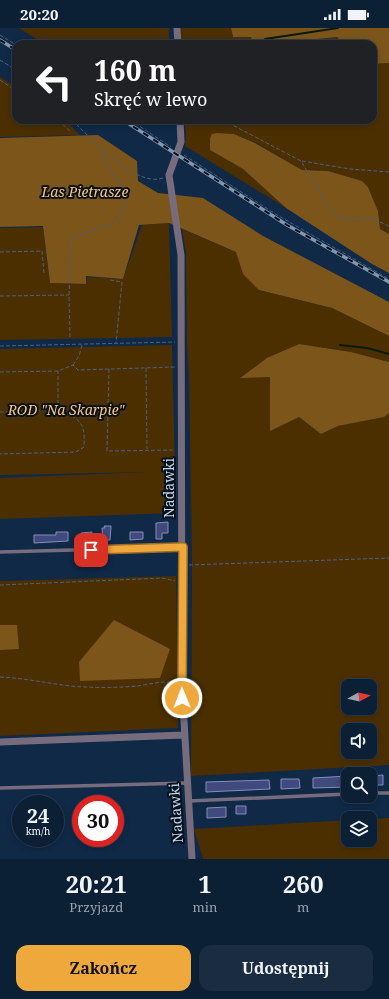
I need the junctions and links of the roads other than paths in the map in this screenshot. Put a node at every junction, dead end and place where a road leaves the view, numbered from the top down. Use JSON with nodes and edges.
{"nodes":[{"id":1,"x":177,"y":28,"type":"edge"},
{"id":2,"x":178,"y":40,"type":"edge"},
{"id":3,"x":180,"y":124,"type":"edge"},
{"id":4,"x":183,"y":547,"type":"junction"},
{"id":5,"x":0,"y":552,"type":"edge"},
{"id":6,"x":184,"y":735,"type":"junction"},
{"id":7,"x":0,"y":742,"type":"edge"},
{"id":8,"x":187,"y":783,"type":"junction"},
{"id":9,"x":0,"y":788,"type":"edge"},
{"id":10,"x":377,"y":793,"type":"edge"},
{"id":11,"x":389,"y":793,"type":"edge"},
{"id":12,"x":341,"y":794,"type":"edge"},
{"id":13,"x":188,"y":801,"type":"junction"},
{"id":14,"x":192,"y":859,"type":"edge"}],
"edges":[{"from":1,"to":2,"type":"street"},
{"from":3,"to":4,"type":"street","name":"Nadawki"},
{"from":4,"to":5,"type":"lane"},
{"from":4,"to":6,"type":"street","name":"Nadawki"},
{"from":6,"to":7,"type":"street"},
{"from":6,"to":8,"type":"street","name":"Nadawki"},
{"from":8,"to":9,"type":"lane"},
{"from":8,"to":13,"type":"street","name":"Nadawki"},
{"from":10,"to":11,"type":"lane"},
{"from":12,"to":13,"type":"lane"},
{"from":13,"to":14,"type":"street","name":"Nadawki"}]}
